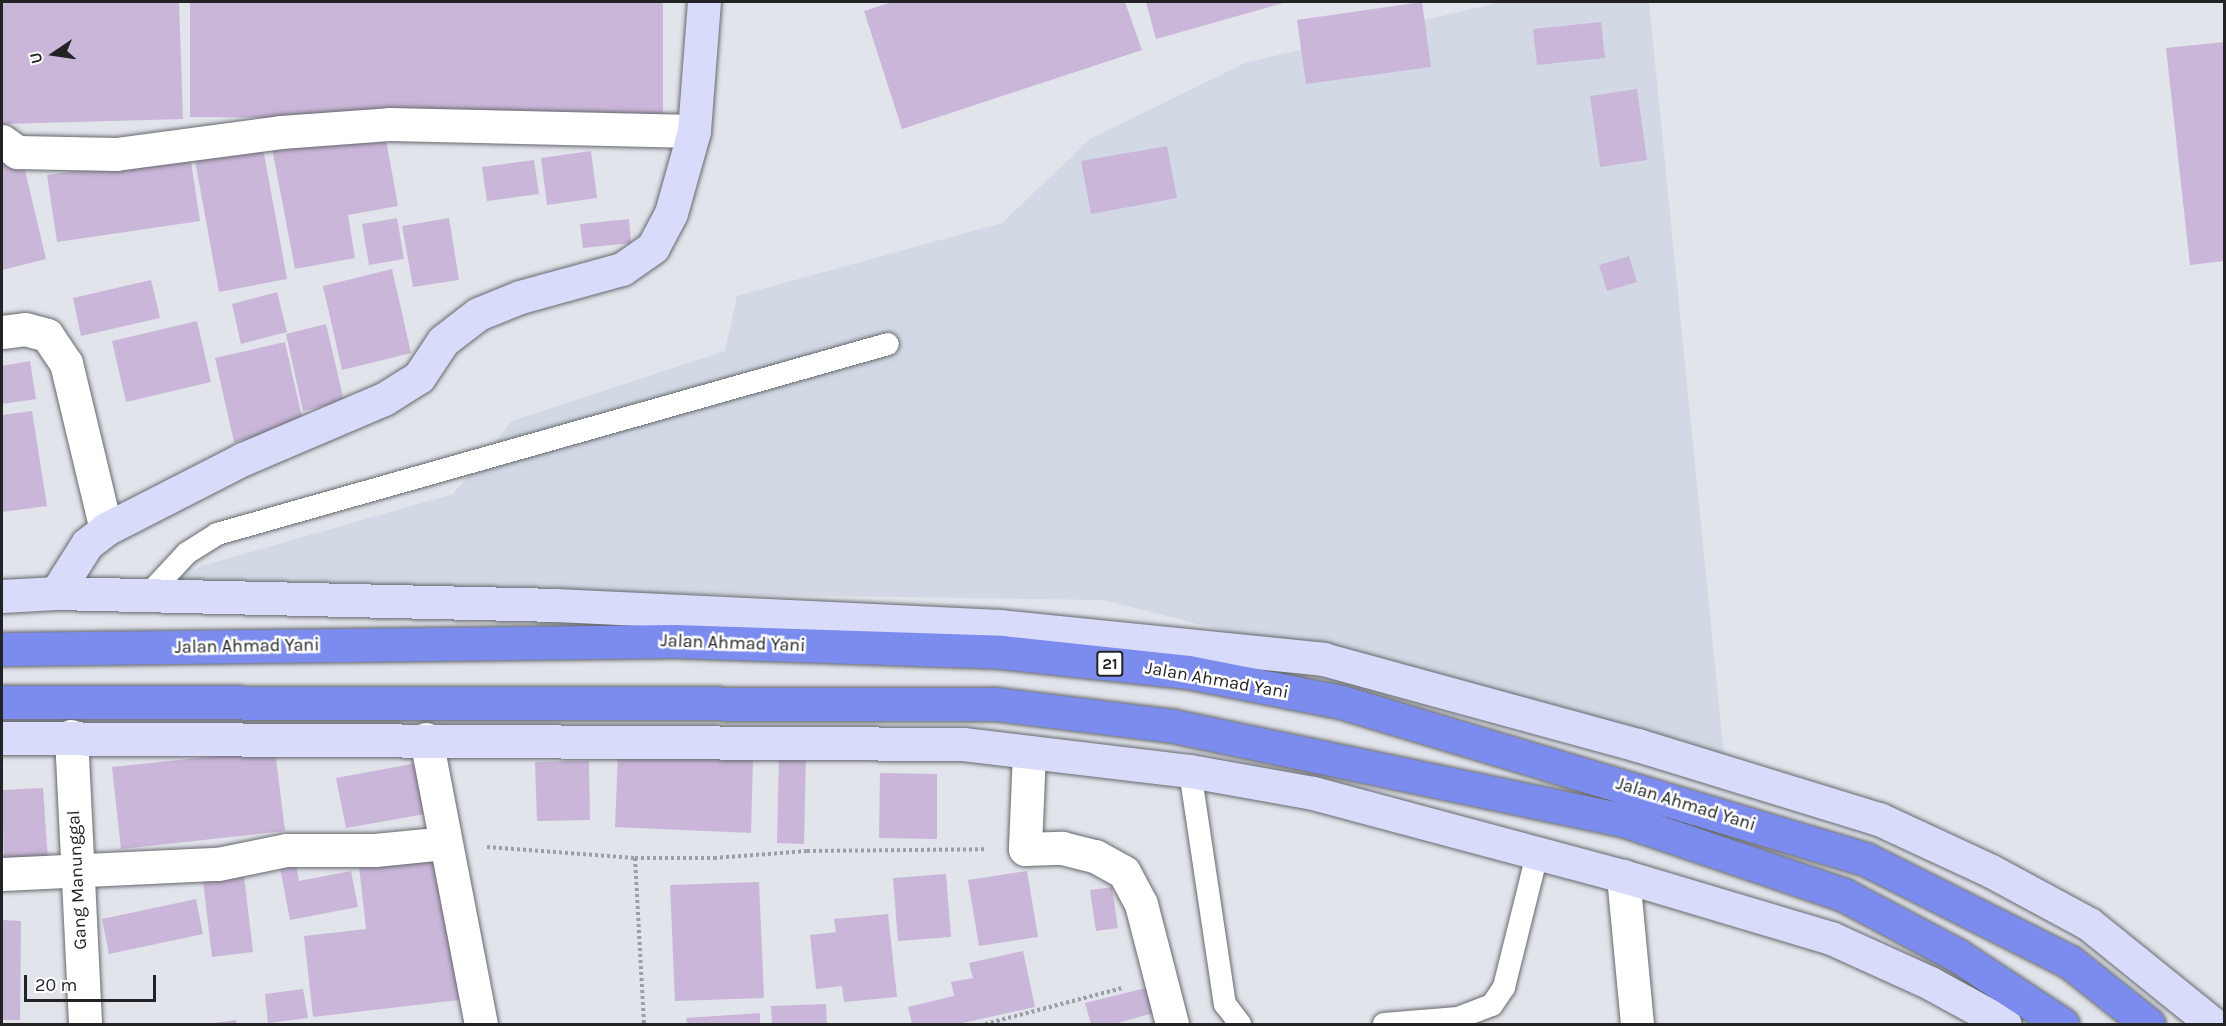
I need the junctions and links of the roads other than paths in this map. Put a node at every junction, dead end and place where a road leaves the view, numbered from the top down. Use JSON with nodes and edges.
{"nodes":[{"id":1,"x":704,"y":2,"type":"edge"},
{"id":2,"x":694,"y":131,"type":"junction"},
{"id":3,"x":2,"y":141,"type":"edge"},
{"id":4,"x":2,"y":332,"type":"edge"},
{"id":5,"x":888,"y":344,"type":"dead end"},
{"id":6,"x":106,"y":529,"type":"junction"},
{"id":7,"x":56,"y":593,"type":"junction"},
{"id":8,"x":148,"y":595,"type":"junction"},
{"id":9,"x":2,"y":596,"type":"edge"},
{"id":10,"x":2,"y":649,"type":"edge"},
{"id":11,"x":2,"y":702,"type":"edge"},
{"id":12,"x":71,"y":736,"type":"junction"},
{"id":13,"x":2,"y":738,"type":"edge"},
{"id":14,"x":426,"y":739,"type":"junction"},
{"id":15,"x":1029,"y":752,"type":"junction"},
{"id":16,"x":1190,"y":771,"type":"junction"},
{"id":17,"x":445,"y":843,"type":"junction"},
{"id":18,"x":1537,"y":855,"type":"junction"},
{"id":19,"x":75,"y":870,"type":"junction"},
{"id":20,"x":2,"y":874,"type":"edge"},
{"id":21,"x":1623,"y":876,"type":"junction"},
{"id":22,"x":85,"y":1024,"type":"edge"},
{"id":23,"x":481,"y":1024,"type":"edge"},
{"id":24,"x":1172,"y":1024,"type":"edge"},
{"id":25,"x":1240,"y":1024,"type":"edge"},
{"id":26,"x":1384,"y":1024,"type":"edge"},
{"id":27,"x":1637,"y":1024,"type":"edge"},
{"id":28,"x":2001,"y":1024,"type":"edge"},
{"id":29,"x":2062,"y":1024,"type":"edge"},
{"id":30,"x":2148,"y":1024,"type":"edge"},
{"id":31,"x":2213,"y":1024,"type":"edge"}],
"edges":[{"from":1,"to":2,"type":"street"},
{"from":2,"to":3,"type":"street"},
{"from":2,"to":6,"type":"street"},
{"from":4,"to":6,"type":"street"},
{"from":5,"to":8,"type":"lane"},
{"from":6,"to":7,"type":"street"},
{"from":7,"to":8,"type":"street"},
{"from":7,"to":9,"type":"street"},
{"from":8,"to":31,"type":"street"},
{"from":10,"to":30,"type":"highway","name":"Jalan Ahmad Yani","number":"21"},
{"from":11,"to":29,"type":"highway","name":"Jalan Ahmad Yani"},
{"from":12,"to":13,"type":"street"},
{"from":12,"to":14,"type":"street"},
{"from":12,"to":19,"type":"street","name":"Gang Manunggal"},
{"from":14,"to":15,"type":"street"},
{"from":14,"to":17,"type":"street"},
{"from":15,"to":16,"type":"street"},
{"from":15,"to":24,"type":"street"},
{"from":16,"to":18,"type":"street"},
{"from":16,"to":25,"type":"lane"},
{"from":17,"to":19,"type":"street"},
{"from":17,"to":23,"type":"street"},
{"from":18,"to":21,"type":"street"},
{"from":18,"to":26,"type":"lane"},
{"from":19,"to":20,"type":"street"},
{"from":19,"to":22,"type":"street","name":"Gang Manunggal"},
{"from":21,"to":27,"type":"street"},
{"from":21,"to":28,"type":"street"}]}
